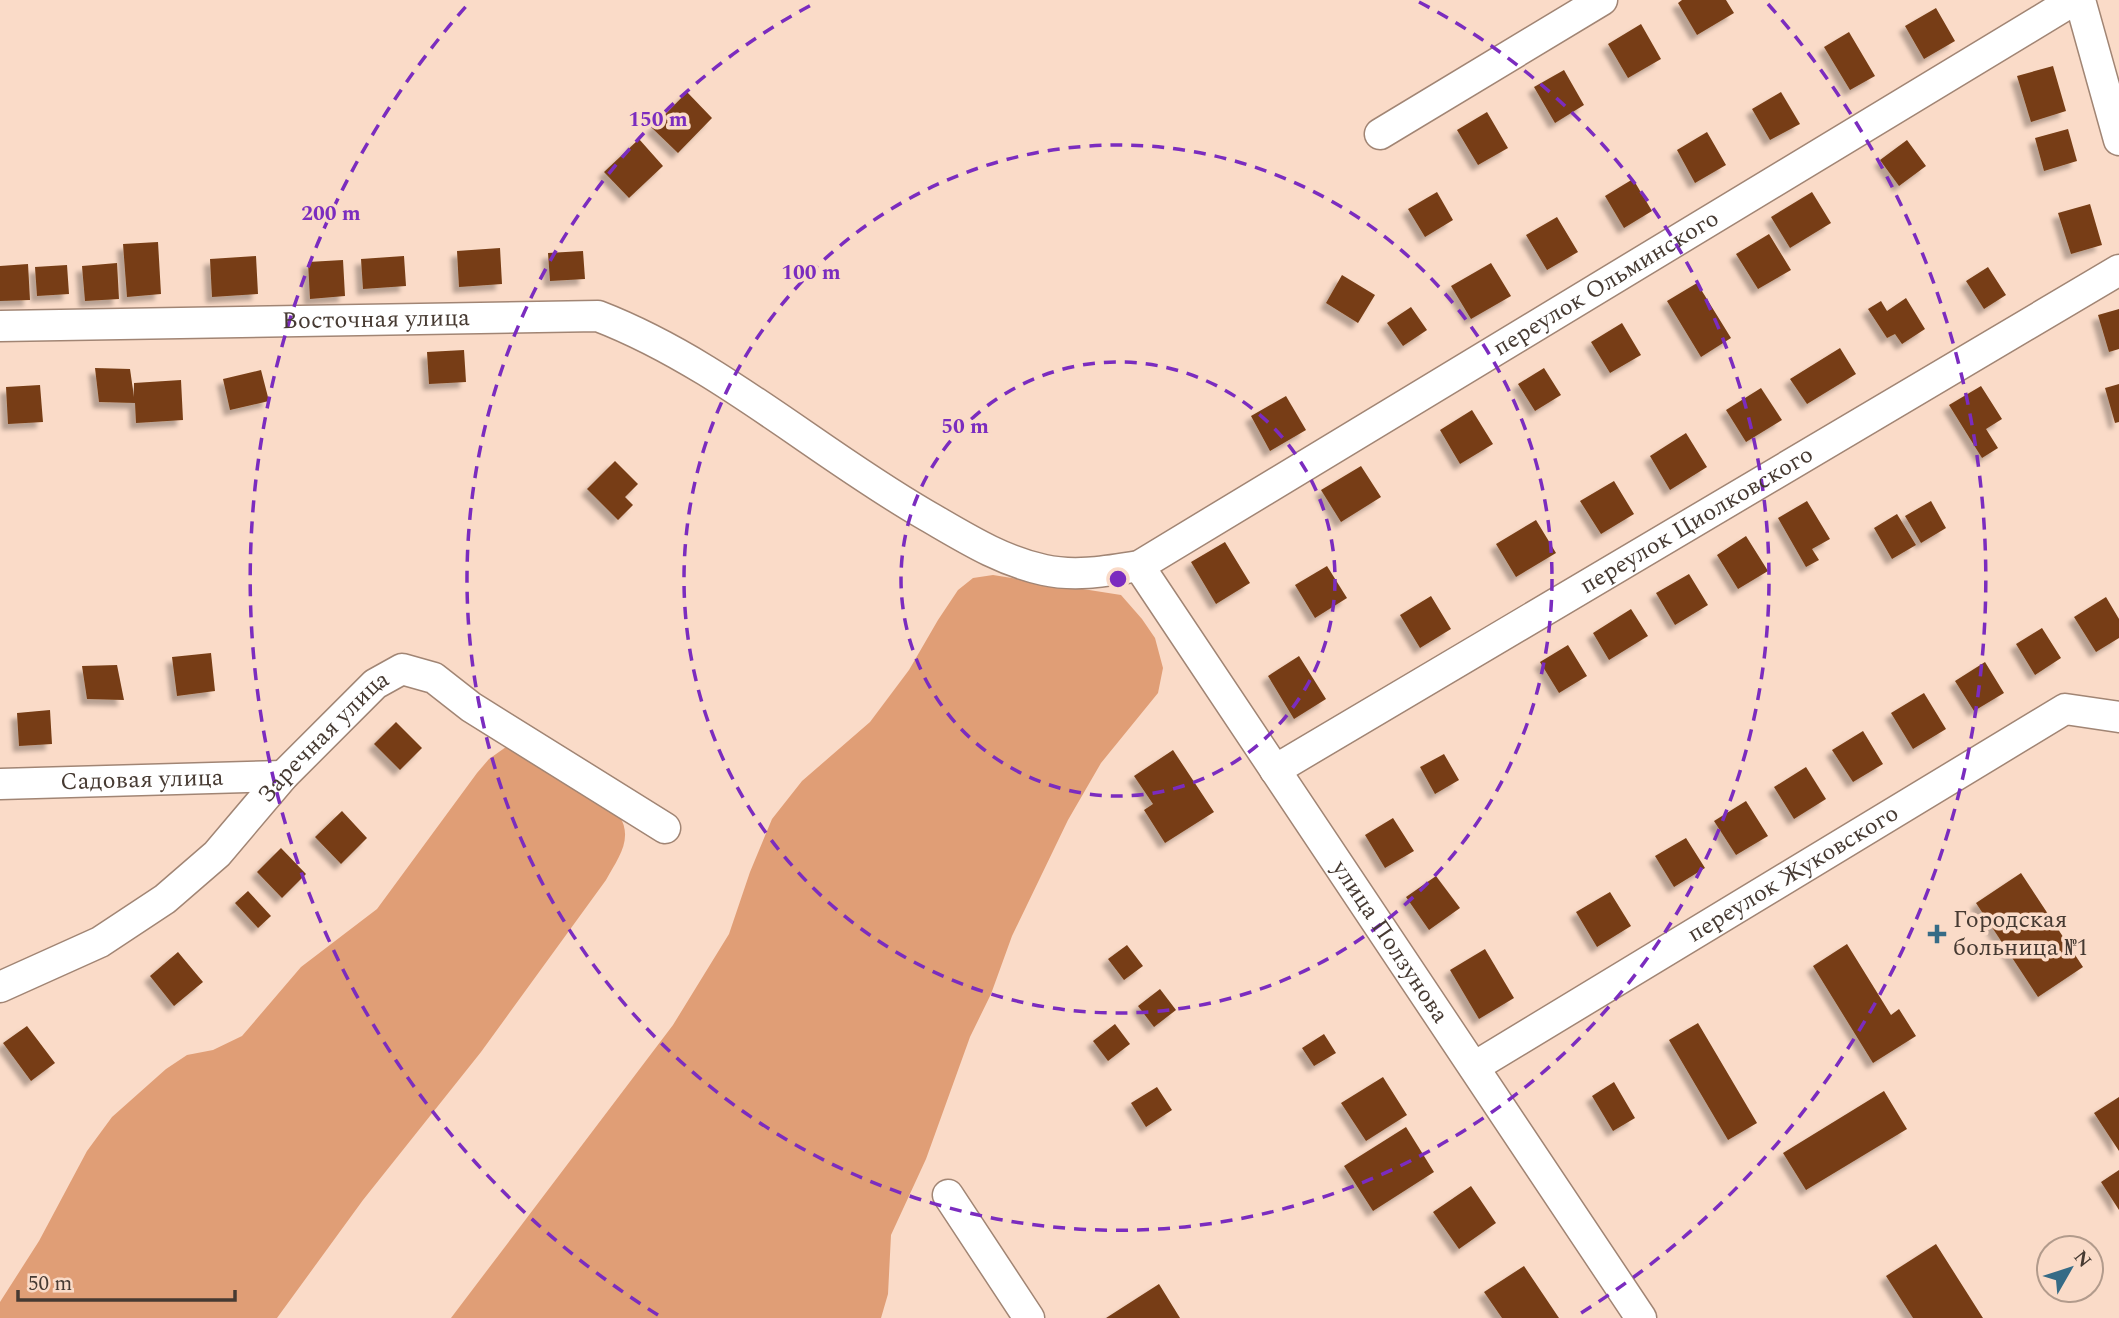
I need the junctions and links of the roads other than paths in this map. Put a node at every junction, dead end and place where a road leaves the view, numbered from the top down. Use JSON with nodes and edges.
{"nodes":[{"id":1,"x":1602,"y":0,"type":"edge"},
{"id":2,"x":2074,"y":0,"type":"edge"},
{"id":3,"x":2080,"y":0,"type":"edge"},
{"id":4,"x":1380,"y":134,"type":"dead end"},
{"id":5,"x":2119,"y":140,"type":"edge"},
{"id":6,"x":2119,"y":270,"type":"edge"},
{"id":7,"x":0,"y":326,"type":"edge"},
{"id":8,"x":1139,"y":566,"type":"junction"},
{"id":9,"x":2119,"y":717,"type":"edge"},
{"id":10,"x":1275,"y":771,"type":"junction"},
{"id":11,"x":283,"y":776,"type":"junction"},
{"id":12,"x":0,"y":784,"type":"edge"},
{"id":13,"x":665,"y":828,"type":"dead end"},
{"id":14,"x":0,"y":987,"type":"edge"},
{"id":15,"x":1474,"y":1067,"type":"junction"},
{"id":16,"x":948,"y":1195,"type":"dead end"},
{"id":17,"x":1028,"y":1318,"type":"edge"},
{"id":18,"x":1641,"y":1318,"type":"edge"}],
"edges":[{"from":1,"to":4,"type":"street"},
{"from":2,"to":8,"type":"street","name":"переулок Ольминского"},
{"from":3,"to":5,"type":"street"},
{"from":6,"to":10,"type":"street","name":"переулок Циолковского"},
{"from":7,"to":8,"type":"street","name":"Восточная улица"},
{"from":8,"to":10,"type":"street","name":"улица Ползунова"},
{"from":9,"to":15,"type":"street","name":"переулок Жуковского"},
{"from":10,"to":15,"type":"street","name":"улица Ползунова"},
{"from":11,"to":12,"type":"street","name":"Садовая улица"},
{"from":11,"to":13,"type":"street","name":"Заречная улица"},
{"from":11,"to":14,"type":"street","name":"Заречная улица"},
{"from":15,"to":18,"type":"street","name":"улица Ползунова"},
{"from":16,"to":17,"type":"street"}]}
